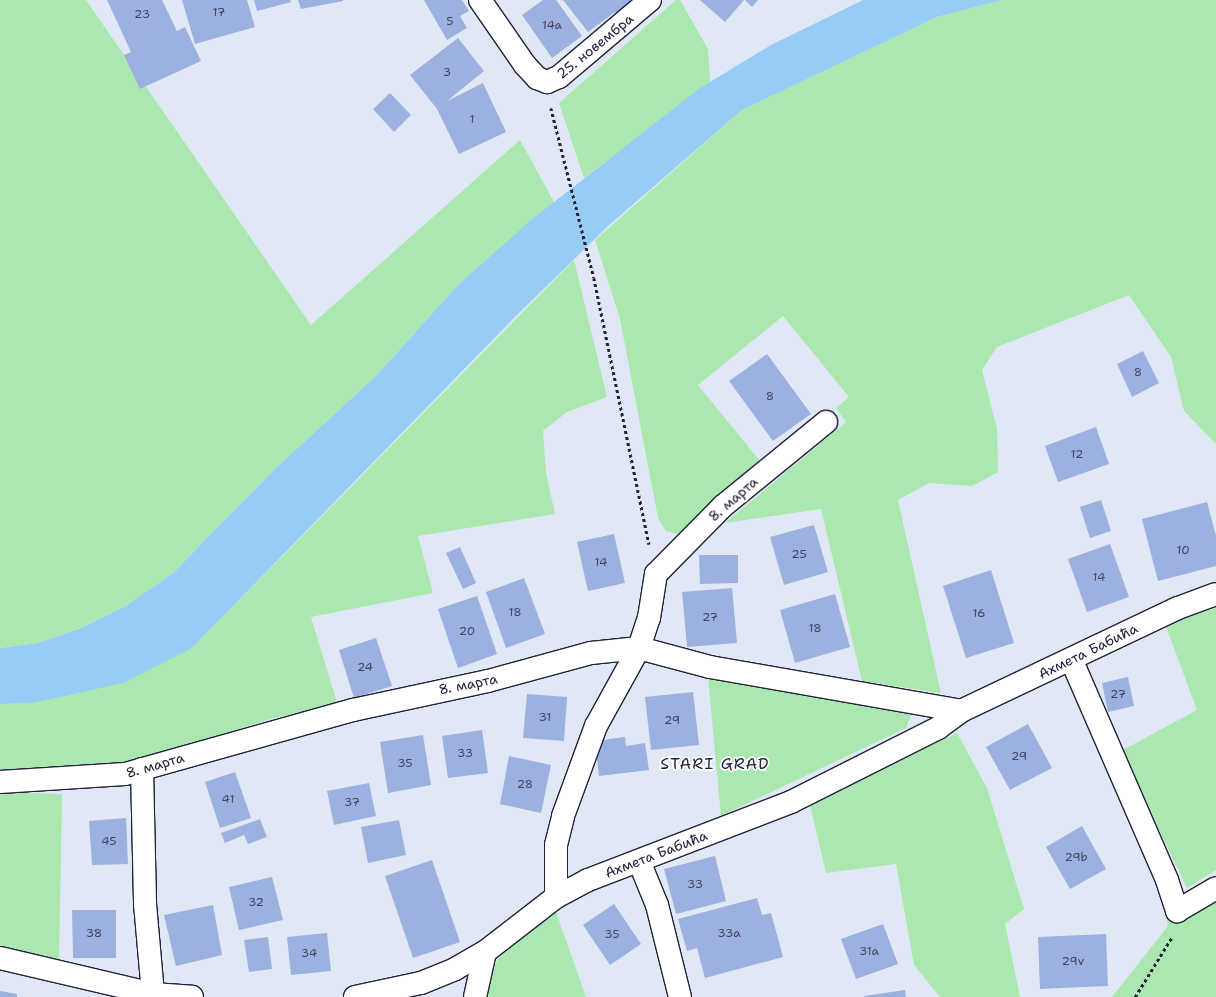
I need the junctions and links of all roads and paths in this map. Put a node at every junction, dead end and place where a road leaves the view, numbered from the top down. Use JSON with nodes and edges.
{"nodes":[{"id":1,"x":480,"y":0,"type":"edge"},
{"id":2,"x":650,"y":0,"type":"edge"},
{"id":3,"x":558,"y":132,"type":"dead end"},
{"id":4,"x":826,"y":422,"type":"dead end"},
{"id":5,"x":656,"y":574,"type":"junction"},
{"id":6,"x":1216,"y":594,"type":"edge"},
{"id":7,"x":639,"y":648,"type":"junction"},
{"id":8,"x":1072,"y":659,"type":"junction"},
{"id":9,"x":961,"y":711,"type":"junction"},
{"id":10,"x":142,"y":769,"type":"junction"},
{"id":11,"x":0,"y":782,"type":"edge"},
{"id":12,"x":639,"y":861,"type":"junction"},
{"id":13,"x":1216,"y":888,"type":"edge"},
{"id":14,"x":556,"y":897,"type":"junction"},
{"id":15,"x":1177,"y":911,"type":"junction"},
{"id":16,"x":485,"y":952,"type":"junction"},
{"id":17,"x":0,"y":958,"type":"edge"},
{"id":18,"x":153,"y":994,"type":"junction"},
{"id":19,"x":1136,"y":996,"type":"edge"},
{"id":20,"x":192,"y":997,"type":"edge"},
{"id":21,"x":355,"y":997,"type":"edge"},
{"id":22,"x":475,"y":997,"type":"edge"},
{"id":23,"x":680,"y":997,"type":"edge"},
{"id":24,"x":1139,"y":997,"type":"edge"}],
"edges":[{"from":1,"to":2,"type":"street","name":"25. новембра"},
{"from":3,"to":5,"type":"path"},
{"from":4,"to":5,"type":"street","name":"8. марта"},
{"from":5,"to":7,"type":"street"},
{"from":6,"to":8,"type":"street","name":"Ахмета Бабића"},
{"from":7,"to":9,"type":"street"},
{"from":7,"to":10,"type":"street","name":"8. марта"},
{"from":7,"to":14,"type":"street"},
{"from":8,"to":9,"type":"street","name":"Ахмета Бабића"},
{"from":8,"to":15,"type":"street"},
{"from":9,"to":12,"type":"street","name":"Ахмета Бабића"},
{"from":10,"to":11,"type":"street","name":"8. марта"},
{"from":10,"to":18,"type":"street"},
{"from":12,"to":14,"type":"street","name":"Ахмета Бабића"},
{"from":12,"to":23,"type":"street"},
{"from":13,"to":15,"type":"street"},
{"from":14,"to":16,"type":"street","name":"Ахмета Бабића"},
{"from":15,"to":19,"type":"path"},
{"from":16,"to":21,"type":"street","name":"Ахмета Бабића"},
{"from":16,"to":22,"type":"street"},
{"from":17,"to":18,"type":"street"},
{"from":18,"to":20,"type":"street"},
{"from":19,"to":24,"type":"path"}]}
